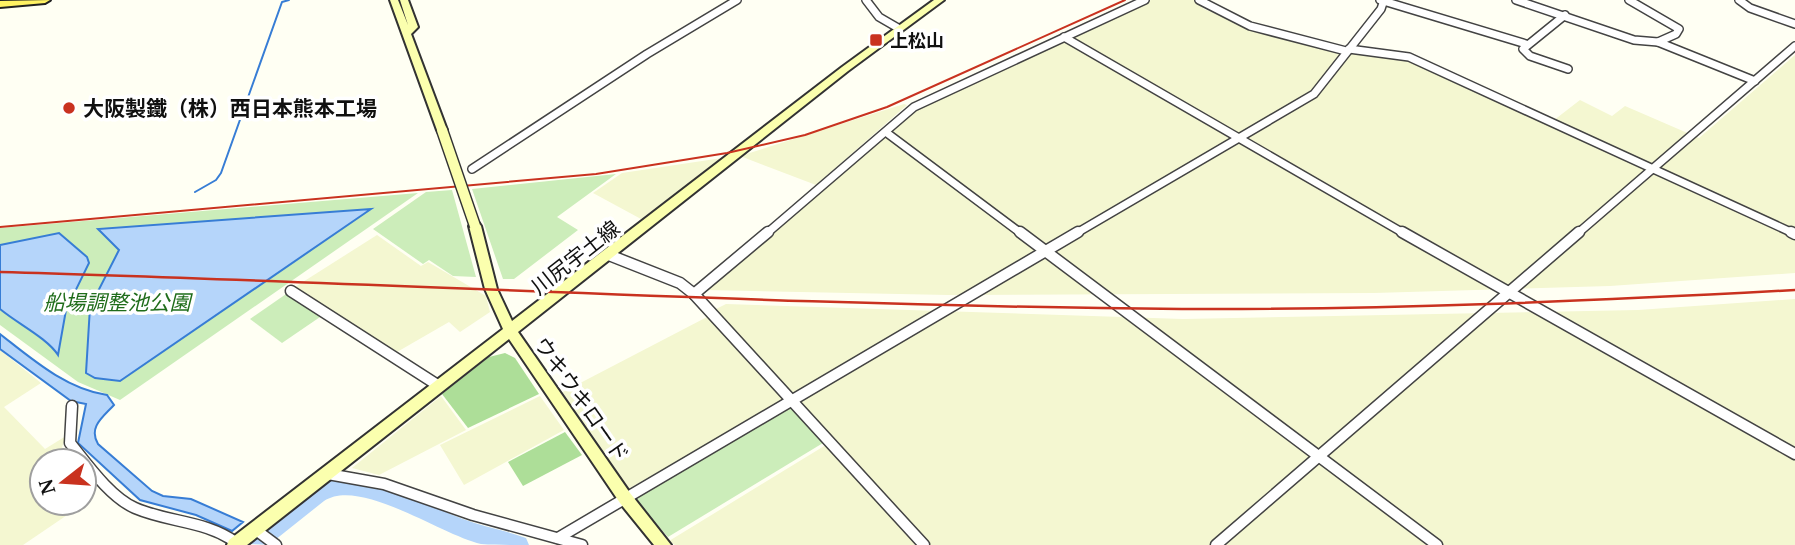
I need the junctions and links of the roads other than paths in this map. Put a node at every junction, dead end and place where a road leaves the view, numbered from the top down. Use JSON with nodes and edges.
{"nodes":[{"id":1,"x":9,"y":0,"type":"edge"},
{"id":2,"x":45,"y":0,"type":"edge"},
{"id":3,"x":386,"y":0,"type":"edge"},
{"id":4,"x":394,"y":0,"type":"edge"},
{"id":5,"x":404,"y":0,"type":"edge"},
{"id":6,"x":737,"y":0,"type":"edge"},
{"id":7,"x":866,"y":0,"type":"edge"},
{"id":8,"x":940,"y":0,"type":"edge"},
{"id":9,"x":1145,"y":0,"type":"edge"},
{"id":10,"x":1199,"y":0,"type":"edge"},
{"id":11,"x":1382,"y":0,"type":"edge"},
{"id":12,"x":1516,"y":0,"type":"edge"},
{"id":13,"x":1629,"y":0,"type":"edge"},
{"id":14,"x":1738,"y":0,"type":"edge"},
{"id":15,"x":0,"y":4,"type":"edge"},
{"id":16,"x":1565,"y":15,"type":"junction"},
{"id":17,"x":1795,"y":24,"type":"edge"},
{"id":18,"x":898,"y":28,"type":"junction"},
{"id":19,"x":404,"y":29,"type":"junction"},
{"id":20,"x":1064,"y":37,"type":"junction"},
{"id":21,"x":1658,"y":42,"type":"junction"},
{"id":22,"x":1526,"y":44,"type":"junction"},
{"id":23,"x":1795,"y":46,"type":"edge"},
{"id":24,"x":1347,"y":50,"type":"junction"},
{"id":25,"x":1568,"y":68,"type":"dead end"},
{"id":26,"x":1755,"y":81,"type":"junction"},
{"id":27,"x":887,"y":133,"type":"junction"},
{"id":28,"x":1238,"y":140,"type":"junction"},
{"id":29,"x":472,"y":169,"type":"dead end"},
{"id":30,"x":1651,"y":169,"type":"junction"},
{"id":31,"x":1795,"y":234,"type":"edge"},
{"id":32,"x":1046,"y":252,"type":"junction"},
{"id":33,"x":609,"y":255,"type":"junction"},
{"id":34,"x":291,"y":291,"type":"dead end"},
{"id":35,"x":1511,"y":293,"type":"junction"},
{"id":36,"x":694,"y":294,"type":"junction"},
{"id":37,"x":510,"y":332,"type":"junction"},
{"id":38,"x":439,"y":386,"type":"junction"},
{"id":39,"x":792,"y":403,"type":"junction"},
{"id":40,"x":72,"y":407,"type":"dead end"},
{"id":41,"x":1795,"y":454,"type":"edge"},
{"id":42,"x":1320,"y":457,"type":"junction"},
{"id":43,"x":328,"y":474,"type":"junction"},
{"id":44,"x":625,"y":498,"type":"junction"},
{"id":45,"x":256,"y":530,"type":"junction"},
{"id":46,"x":558,"y":538,"type":"junction"},
{"id":47,"x":236,"y":544,"type":"edge"},
{"id":48,"x":276,"y":545,"type":"edge"},
{"id":49,"x":582,"y":545,"type":"edge"},
{"id":50,"x":663,"y":545,"type":"edge"},
{"id":51,"x":924,"y":545,"type":"edge"},
{"id":52,"x":1216,"y":545,"type":"edge"},
{"id":53,"x":1437,"y":545,"type":"edge"}],
"edges":[{"from":1,"to":15,"type":"street"},
{"from":2,"to":15,"type":"main road"},
{"from":3,"to":19,"type":"street"},
{"from":4,"to":19,"type":"street"},
{"from":5,"to":19,"type":"street"},
{"from":6,"to":29,"type":"street"},
{"from":7,"to":18,"type":"street"},
{"from":8,"to":18,"type":"street","name":"川尻宇土線"},
{"from":9,"to":20,"type":"street"},
{"from":10,"to":24,"type":"street"},
{"from":11,"to":22,"type":"street"},
{"from":11,"to":24,"type":"street"},
{"from":12,"to":16,"type":"street"},
{"from":13,"to":21,"type":"street"},
{"from":14,"to":17,"type":"street"},
{"from":16,"to":21,"type":"street"},
{"from":16,"to":22,"type":"street"},
{"from":18,"to":33,"type":"street","name":"川尻宇土線"},
{"from":19,"to":37,"type":"street","name":"ウキウキロード","bridge":true},
{"from":20,"to":27,"type":"street"},
{"from":20,"to":28,"type":"street"},
{"from":21,"to":26,"type":"street"},
{"from":22,"to":25,"type":"street"},
{"from":23,"to":26,"type":"street"},
{"from":24,"to":28,"type":"street"},
{"from":24,"to":30,"type":"street"},
{"from":26,"to":30,"type":"street"},
{"from":27,"to":32,"type":"street"},
{"from":27,"to":36,"type":"street"},
{"from":28,"to":32,"type":"street"},
{"from":28,"to":35,"type":"street"},
{"from":30,"to":31,"type":"street"},
{"from":30,"to":35,"type":"street"},
{"from":32,"to":39,"type":"street"},
{"from":32,"to":42,"type":"street"},
{"from":33,"to":36,"type":"street"},
{"from":33,"to":37,"type":"street","name":"川尻宇土線"},
{"from":34,"to":38,"type":"street"},
{"from":35,"to":41,"type":"street"},
{"from":35,"to":42,"type":"street"},
{"from":36,"to":39,"type":"street"},
{"from":37,"to":38,"type":"street","name":"川尻宇土線"},
{"from":37,"to":44,"type":"street","name":"ウキウキロード"},
{"from":38,"to":43,"type":"street","name":"川尻宇土線"},
{"from":39,"to":44,"type":"street"},
{"from":39,"to":51,"type":"street"},
{"from":40,"to":47,"type":"street"},
{"from":42,"to":52,"type":"street"},
{"from":42,"to":53,"type":"street"},
{"from":43,"to":45,"type":"street","name":"川尻宇土線"},
{"from":43,"to":46,"type":"street"},
{"from":44,"to":46,"type":"street"},
{"from":44,"to":50,"type":"street","name":"ウキウキロード"},
{"from":45,"to":47,"type":"street","name":"川尻宇土線"},
{"from":45,"to":48,"type":"street"},
{"from":46,"to":49,"type":"street"}]}
